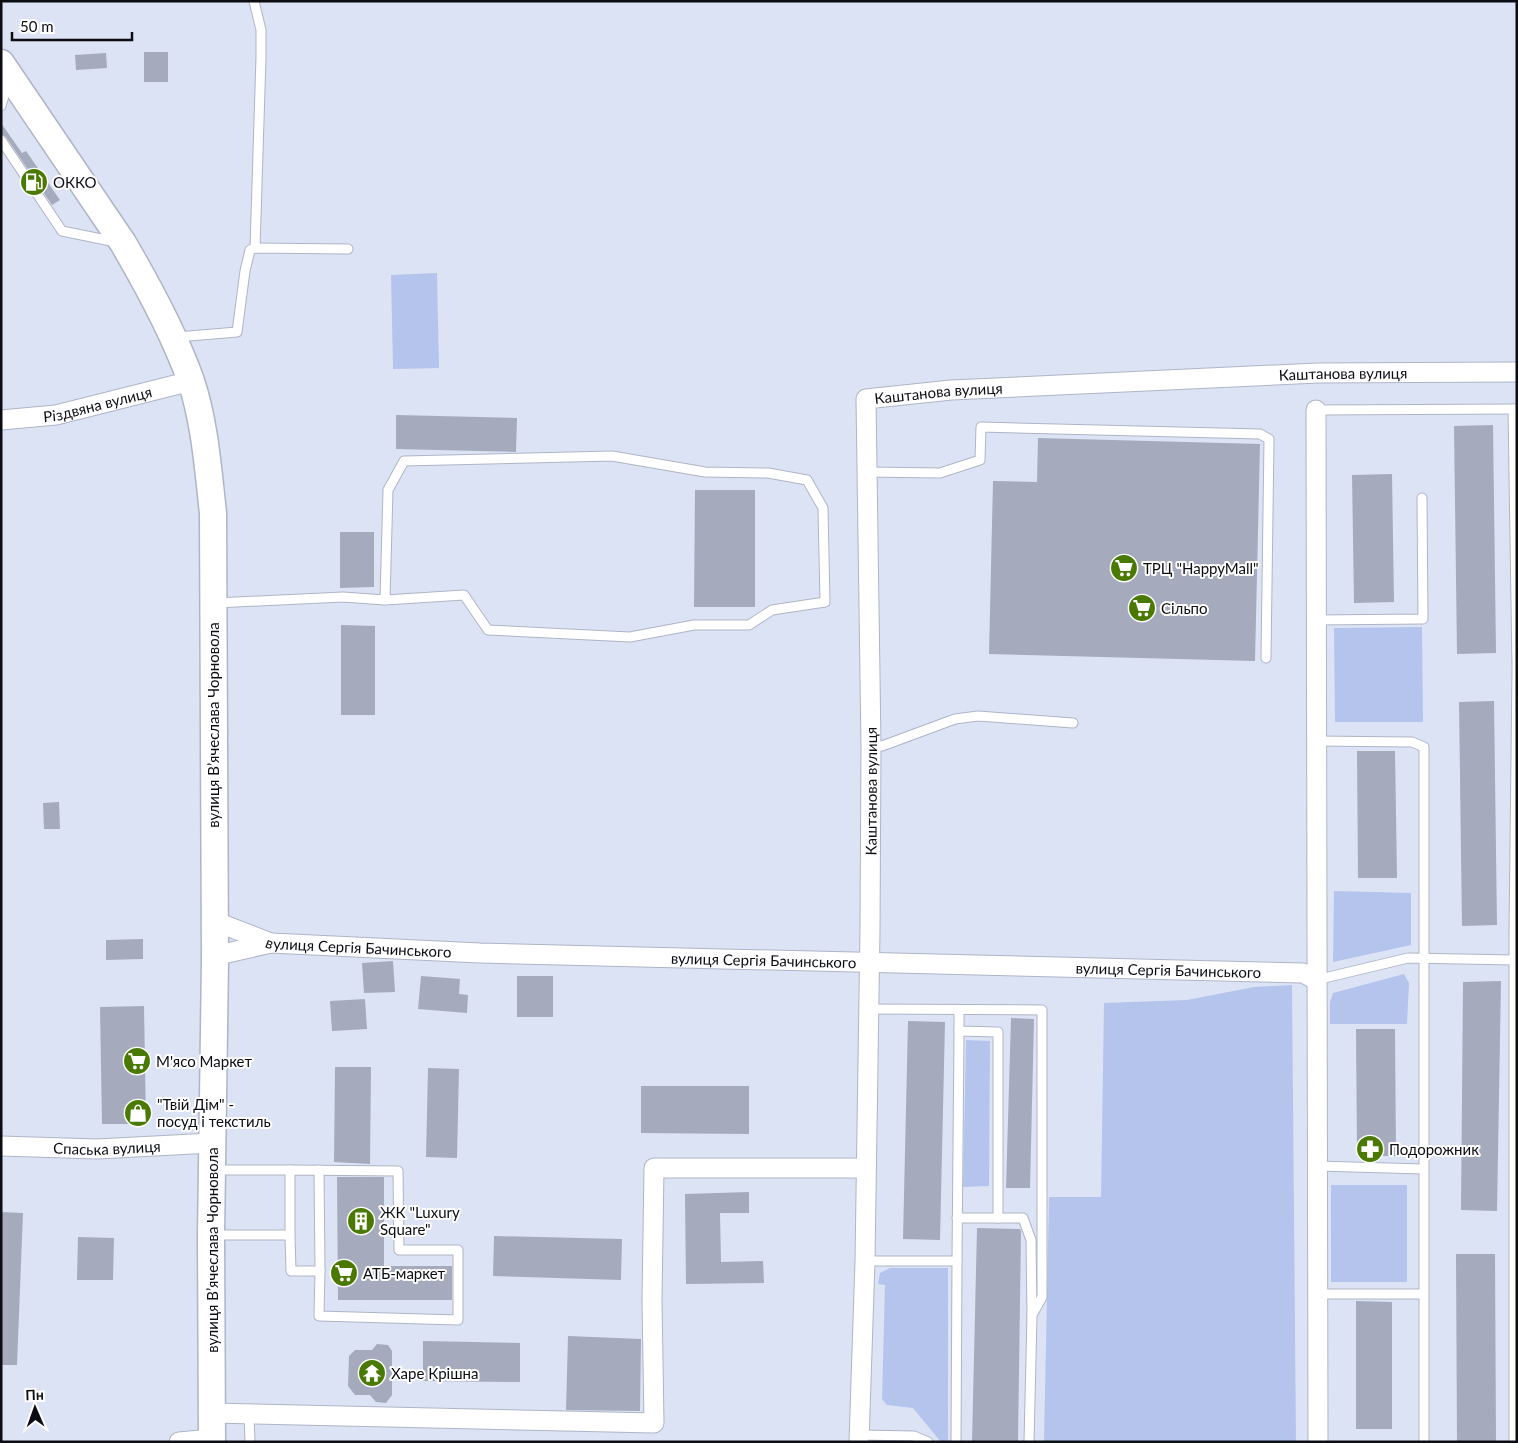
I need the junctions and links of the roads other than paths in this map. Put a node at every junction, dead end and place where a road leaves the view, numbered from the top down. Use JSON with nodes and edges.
{"nodes":[{"id":1,"x":254,"y":1,"type":"edge"},
{"id":2,"x":6,"y":70,"type":"edge"},
{"id":3,"x":1,"y":106,"type":"edge"},
{"id":4,"x":1,"y":140,"type":"edge"},
{"id":5,"x":123,"y":243,"type":"junction"},
{"id":6,"x":255,"y":248,"type":"junction"},
{"id":7,"x":348,"y":249,"type":"dead end"},
{"id":8,"x":171,"y":338,"type":"junction"},
{"id":9,"x":1517,"y":372,"type":"edge"},
{"id":10,"x":191,"y":381,"type":"junction"},
{"id":11,"x":1515,"y":409,"type":"edge"},
{"id":12,"x":1316,"y":410,"type":"joint"},
{"id":13,"x":1,"y":420,"type":"edge"},
{"id":14,"x":867,"y":472,"type":"junction"},
{"id":15,"x":1422,"y":498,"type":"dead end"},
{"id":16,"x":385,"y":600,"type":"junction"},
{"id":17,"x":213,"y":603,"type":"junction"},
{"id":18,"x":1315,"y":620,"type":"junction"},
{"id":19,"x":1266,"y":658,"type":"dead end"},
{"id":20,"x":1517,"y":668,"type":"edge"},
{"id":21,"x":1073,"y":723,"type":"dead end"},
{"id":22,"x":1315,"y":741,"type":"junction"},
{"id":23,"x":871,"y":746,"type":"junction"},
{"id":24,"x":214,"y":921,"type":"junction"},
{"id":25,"x":271,"y":943,"type":"junction"},
{"id":26,"x":214,"y":956,"type":"junction"},
{"id":27,"x":1425,"y":958,"type":"junction"},
{"id":28,"x":1514,"y":960,"type":"junction"},
{"id":29,"x":869,"y":964,"type":"junction"},
{"id":30,"x":1316,"y":980,"type":"junction"},
{"id":31,"x":868,"y":1009,"type":"junction"},
{"id":32,"x":959,"y":1010,"type":"junction"},
{"id":33,"x":959,"y":1031,"type":"junction"},
{"id":34,"x":212,"y":1143,"type":"junction"},
{"id":35,"x":1,"y":1146,"type":"edge"},
{"id":36,"x":1317,"y":1166,"type":"junction"},
{"id":37,"x":866,"y":1168,"type":"junction"},
{"id":38,"x":1423,"y":1169,"type":"junction"},
{"id":39,"x":212,"y":1170,"type":"junction"},
{"id":40,"x":290,"y":1170,"type":"junction"},
{"id":41,"x":319,"y":1170,"type":"junction"},
{"id":42,"x":957,"y":1218,"type":"junction"},
{"id":43,"x":998,"y":1218,"type":"junction"},
{"id":44,"x":211,"y":1235,"type":"junction"},
{"id":45,"x":290,"y":1235,"type":"junction"},
{"id":46,"x":1516,"y":1248,"type":"edge"},
{"id":47,"x":865,"y":1261,"type":"junction"},
{"id":48,"x":956,"y":1261,"type":"junction"},
{"id":49,"x":320,"y":1271,"type":"junction"},
{"id":50,"x":1316,"y":1294,"type":"junction"},
{"id":51,"x":1423,"y":1294,"type":"junction"},
{"id":52,"x":1032,"y":1316,"type":"junction"},
{"id":53,"x":212,"y":1413,"type":"junction"},
{"id":54,"x":249,"y":1414,"type":"junction"},
{"id":55,"x":860,"y":1439,"type":"edge"},
{"id":56,"x":212,"y":1440,"type":"edge"},
{"id":57,"x":179,"y":1442,"type":"edge"},
{"id":58,"x":250,"y":1442,"type":"edge"},
{"id":59,"x":928,"y":1442,"type":"edge"},
{"id":60,"x":956,"y":1442,"type":"edge"},
{"id":61,"x":1029,"y":1442,"type":"edge"},
{"id":62,"x":1318,"y":1442,"type":"edge"},
{"id":63,"x":1424,"y":1442,"type":"edge"},
{"id":64,"x":1514,"y":1442,"type":"edge"}],
"edges":[{"from":1,"to":6,"type":"lane"},
{"from":2,"to":3,"type":"lane"},
{"from":2,"to":5,"type":"main road","name":"вулиця Вʼячеслава Чорновола"},
{"from":4,"to":5,"type":"lane"},
{"from":5,"to":8,"type":"main road","name":"вулиця Вʼячеслава Чорновола"},
{"from":6,"to":7,"type":"lane"},
{"from":6,"to":8,"type":"lane"},
{"from":8,"to":10,"type":"main road","name":"вулиця Вʼячеслава Чорновола"},
{"from":9,"to":14,"type":"street","name":"Каштанова вулиця"},
{"from":10,"to":13,"type":"street","name":"Різдвяна вулиця"},
{"from":10,"to":17,"type":"main road","name":"вулиця Вʼячеслава Чорновола"},
{"from":11,"to":12,"type":"lane"},
{"from":11,"to":20,"type":"lane"},
{"from":12,"to":18,"type":"street"},
{"from":14,"to":19,"type":"lane"},
{"from":14,"to":23,"type":"street","name":"Каштанова вулиця"},
{"from":15,"to":18,"type":"lane"},
{"from":16,"to":16,"type":"lane"},
{"from":16,"to":17,"type":"lane"},
{"from":17,"to":24,"type":"main road","name":"вулиця Вʼячеслава Чорновола"},
{"from":18,"to":22,"type":"street"},
{"from":20,"to":28,"type":"lane"},
{"from":21,"to":23,"type":"lane"},
{"from":22,"to":27,"type":"lane"},
{"from":22,"to":30,"type":"street"},
{"from":23,"to":29,"type":"street","name":"Каштанова вулиця"},
{"from":24,"to":25,"type":"street","name":"вулиця Сергія Бачинського"},
{"from":24,"to":26,"type":"main road","name":"вулиця Вʼячеслава Чорновола"},
{"from":25,"to":26,"type":"street"},
{"from":25,"to":29,"type":"street","name":"вулиця Сергія Бачинського"},
{"from":26,"to":34,"type":"main road","name":"вулиця Вʼячеслава Чорновола"},
{"from":27,"to":28,"type":"lane"},
{"from":27,"to":30,"type":"lane"},
{"from":27,"to":38,"type":"lane"},
{"from":28,"to":46,"type":"lane"},
{"from":29,"to":30,"type":"street","name":"вулиця Сергія Бачинського"},
{"from":29,"to":31,"type":"street","name":"Каштанова вулиця"},
{"from":30,"to":36,"type":"street"},
{"from":31,"to":32,"type":"lane"},
{"from":31,"to":37,"type":"street","name":"Каштанова вулиця"},
{"from":32,"to":33,"type":"lane"},
{"from":32,"to":52,"type":"lane"},
{"from":33,"to":42,"type":"lane"},
{"from":33,"to":43,"type":"lane"},
{"from":34,"to":35,"type":"street","name":"Спаська вулиця"},
{"from":34,"to":39,"type":"main road","name":"вулиця Вʼячеслава Чорновола"},
{"from":36,"to":38,"type":"lane"},
{"from":36,"to":50,"type":"street"},
{"from":37,"to":47,"type":"street","name":"Каштанова вулиця"},
{"from":37,"to":54,"type":"street"},
{"from":38,"to":51,"type":"lane"},
{"from":39,"to":40,"type":"lane"},
{"from":39,"to":44,"type":"main road","name":"вулиця Вʼячеслава Чорновола"},
{"from":40,"to":41,"type":"lane"},
{"from":40,"to":45,"type":"lane"},
{"from":41,"to":49,"type":"lane"},
{"from":41,"to":49,"type":"lane"},
{"from":42,"to":43,"type":"lane"},
{"from":42,"to":48,"type":"lane"},
{"from":43,"to":52,"type":"lane"},
{"from":44,"to":45,"type":"lane"},
{"from":44,"to":53,"type":"main road","name":"вулиця Вʼячеслава Чорновола"},
{"from":45,"to":49,"type":"lane"},
{"from":46,"to":64,"type":"lane"},
{"from":47,"to":48,"type":"lane"},
{"from":47,"to":55,"type":"street","name":"Каштанова вулиця"},
{"from":48,"to":60,"type":"lane"},
{"from":50,"to":51,"type":"lane"},
{"from":50,"to":62,"type":"street"},
{"from":51,"to":63,"type":"lane"},
{"from":52,"to":61,"type":"lane"},
{"from":53,"to":54,"type":"street"},
{"from":53,"to":56,"type":"main road","name":"вулиця Вʼячеслава Чорновола"},
{"from":54,"to":58,"type":"lane"},
{"from":55,"to":59,"type":"lane"},
{"from":56,"to":57,"type":"street"}]}
